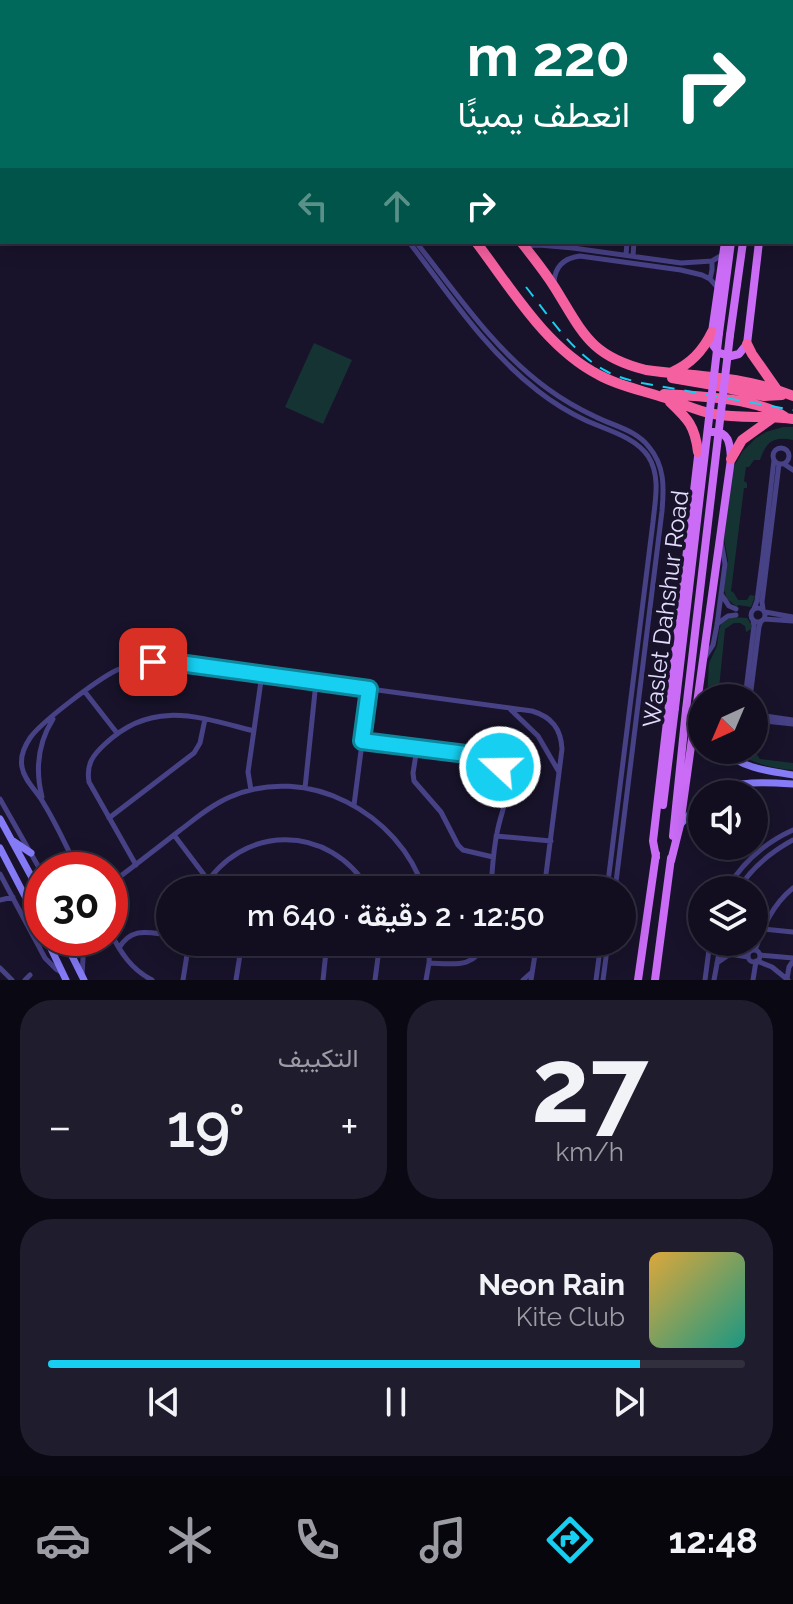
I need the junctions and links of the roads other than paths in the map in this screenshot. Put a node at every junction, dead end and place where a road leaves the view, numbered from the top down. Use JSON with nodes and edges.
{"nodes":[{"id":1,"x":411,"y":244,"type":"edge"},
{"id":2,"x":417,"y":244,"type":"edge"},
{"id":3,"x":478,"y":244,"type":"edge"},
{"id":4,"x":523,"y":244,"type":"edge"},
{"id":5,"x":627,"y":244,"type":"edge"},
{"id":6,"x":634,"y":244,"type":"edge"},
{"id":7,"x":725,"y":244,"type":"edge"},
{"id":8,"x":731,"y":244,"type":"edge"},
{"id":9,"x":743,"y":244,"type":"edge"},
{"id":10,"x":759,"y":244,"type":"edge"},
{"id":11,"x":573,"y":248,"type":"junction"},
{"id":12,"x":723,"y":254,"type":"junction"},
{"id":13,"x":626,"y":255,"type":"junction"},
{"id":14,"x":633,"y":256,"type":"junction"},
{"id":15,"x":572,"y":257,"type":"junction"},
{"id":16,"x":712,"y":261,"type":"junction"},
{"id":17,"x":681,"y":266,"type":"junction"},
{"id":18,"x":436,"y":273,"type":"junction"},
{"id":19,"x":441,"y":279,"type":"junction"},
{"id":20,"x":710,"y":279,"type":"junction"},
{"id":21,"x":555,"y":287,"type":"junction"},
{"id":22,"x":719,"y":288,"type":"junction"},
{"id":23,"x":712,"y":332,"type":"junction"},
{"id":24,"x":747,"y":344,"type":"junction"},
{"id":25,"x":658,"y":372,"type":"junction"},
{"id":26,"x":672,"y":373,"type":"junction"},
{"id":27,"x":650,"y":393,"type":"junction"},
{"id":28,"x":786,"y":394,"type":"edge"},
{"id":29,"x":666,"y":398,"type":"junction"},
{"id":30,"x":784,"y":418,"type":"edge"},
{"id":31,"x":792,"y":446,"type":"edge"},
{"id":32,"x":782,"y":448,"type":"junction"},
{"id":33,"x":698,"y":452,"type":"junction"},
{"id":34,"x":731,"y":459,"type":"junction"},
{"id":35,"x":785,"y":461,"type":"edge"},
{"id":36,"x":793,"y":470,"type":"edge"},
{"id":37,"x":720,"y":537,"type":"junction"},
{"id":38,"x":721,"y":594,"type":"junction"},
{"id":39,"x":753,"y":609,"type":"junction"},
{"id":40,"x":764,"y":611,"type":"junction"},
{"id":41,"x":739,"y":612,"type":"junction"},
{"id":42,"x":752,"y":619,"type":"junction"},
{"id":43,"x":793,"y":619,"type":"edge"},
{"id":44,"x":762,"y":620,"type":"junction"},
{"id":45,"x":717,"y":625,"type":"junction"},
{"id":46,"x":703,"y":660,"type":"junction"},
{"id":47,"x":262,"y":674,"type":"junction"},
{"id":48,"x":316,"y":682,"type":"junction"},
{"id":49,"x":699,"y":684,"type":"edge"},
{"id":50,"x":749,"y":684,"type":"edge"},
{"id":51,"x":750,"y":684,"type":"edge"},
{"id":52,"x":369,"y":689,"type":"junction"},
{"id":53,"x":85,"y":692,"type":"junction"},
{"id":54,"x":508,"y":708,"type":"junction"},
{"id":55,"x":56,"y":714,"type":"junction"},
{"id":56,"x":768,"y":718,"type":"edge"},
{"id":57,"x":205,"y":719,"type":"junction"},
{"id":58,"x":793,"y":722,"type":"edge"},
{"id":59,"x":254,"y":731,"type":"junction"},
{"id":60,"x":117,"y":733,"type":"junction"},
{"id":61,"x":362,"y":741,"type":"junction"},
{"id":62,"x":417,"y":748,"type":"junction"},
{"id":63,"x":688,"y":764,"type":"edge"},
{"id":64,"x":742,"y":764,"type":"edge"},
{"id":65,"x":752,"y":768,"type":"junction"},
{"id":66,"x":559,"y":772,"type":"junction"},
{"id":67,"x":793,"y":775,"type":"edge"},
{"id":68,"x":750,"y":780,"type":"edge"},
{"id":69,"x":768,"y":783,"type":"edge"},
{"id":70,"x":793,"y":784,"type":"edge"},
{"id":71,"x":305,"y":788,"type":"junction"},
{"id":72,"x":251,"y":790,"type":"junction"},
{"id":73,"x":0,"y":799,"type":"edge"},
{"id":74,"x":45,"y":805,"type":"junction"},
{"id":75,"x":354,"y":805,"type":"junction"},
{"id":76,"x":688,"y":816,"type":"edge"},
{"id":77,"x":109,"y":818,"type":"junction"},
{"id":78,"x":0,"y":819,"type":"edge"},
{"id":79,"x":680,"y":825,"type":"junction"},
{"id":80,"x":793,"y":830,"type":"edge"},
{"id":81,"x":174,"y":835,"type":"junction"},
{"id":82,"x":496,"y":836,"type":"junction"},
{"id":83,"x":12,"y":839,"type":"junction"},
{"id":84,"x":793,"y":840,"type":"edge"},
{"id":85,"x":551,"y":841,"type":"junction"},
{"id":86,"x":0,"y":848,"type":"edge"},
{"id":87,"x":30,"y":852,"type":"edge"},
{"id":88,"x":30,"y":852,"type":"edge"},
{"id":89,"x":69,"y":852,"type":"edge"},
{"id":90,"x":493,"y":857,"type":"junction"},
{"id":91,"x":656,"y":857,"type":"junction"},
{"id":92,"x":671,"y":861,"type":"junction"},
{"id":93,"x":24,"y":862,"type":"edge"},
{"id":94,"x":136,"y":865,"type":"junction"},
{"id":95,"x":128,"y":871,"type":"edge"},
{"id":96,"x":0,"y":874,"type":"edge"},
{"id":97,"x":205,"y":876,"type":"edge"},
{"id":98,"x":211,"y":876,"type":"edge"},
{"id":99,"x":361,"y":876,"type":"edge"},
{"id":100,"x":419,"y":876,"type":"edge"},
{"id":101,"x":492,"y":876,"type":"edge"},
{"id":102,"x":546,"y":876,"type":"edge"},
{"id":103,"x":609,"y":876,"type":"edge"},
{"id":104,"x":617,"y":876,"type":"edge"},
{"id":105,"x":734,"y":876,"type":"edge"},
{"id":106,"x":748,"y":876,"type":"edge"},
{"id":107,"x":793,"y":888,"type":"edge"},
{"id":108,"x":24,"y":894,"type":"edge"},
{"id":109,"x":13,"y":897,"type":"junction"},
{"id":110,"x":0,"y":900,"type":"edge"},
{"id":111,"x":768,"y":919,"type":"edge"},
{"id":112,"x":768,"y":930,"type":"edge"},
{"id":113,"x":793,"y":932,"type":"edge"},
{"id":114,"x":156,"y":934,"type":"edge"},
{"id":115,"x":128,"y":937,"type":"edge"},
{"id":116,"x":55,"y":956,"type":"edge"},
{"id":117,"x":72,"y":956,"type":"edge"},
{"id":118,"x":82,"y":956,"type":"edge"},
{"id":119,"x":124,"y":956,"type":"edge"},
{"id":120,"x":187,"y":956,"type":"edge"},
{"id":121,"x":240,"y":956,"type":"edge"},
{"id":122,"x":326,"y":956,"type":"edge"},
{"id":123,"x":378,"y":956,"type":"edge"},
{"id":124,"x":429,"y":956,"type":"edge"},
{"id":125,"x":478,"y":956,"type":"edge"},
{"id":126,"x":535,"y":956,"type":"edge"},
{"id":127,"x":599,"y":956,"type":"edge"},
{"id":128,"x":606,"y":956,"type":"edge"},
{"id":129,"x":708,"y":956,"type":"edge"},
{"id":130,"x":718,"y":956,"type":"edge"},
{"id":131,"x":727,"y":956,"type":"edge"},
{"id":132,"x":754,"y":956,"type":"junction"},
{"id":133,"x":793,"y":960,"type":"edge"},
{"id":134,"x":429,"y":963,"type":"junction"},
{"id":135,"x":717,"y":963,"type":"junction"},
{"id":136,"x":0,"y":968,"type":"edge"},
{"id":137,"x":532,"y":971,"type":"junction"},
{"id":138,"x":64,"y":976,"type":"edge"},
{"id":139,"x":83,"y":978,"type":"edge"},
{"id":140,"x":706,"y":978,"type":"edge"},
{"id":141,"x":715,"y":978,"type":"edge"},
{"id":142,"x":12,"y":980,"type":"edge"},
{"id":143,"x":152,"y":980,"type":"edge"},
{"id":144,"x":183,"y":980,"type":"edge"},
{"id":145,"x":236,"y":980,"type":"edge"},
{"id":146,"x":323,"y":980,"type":"edge"},
{"id":147,"x":375,"y":980,"type":"edge"},
{"id":148,"x":426,"y":980,"type":"edge"},
{"id":149,"x":523,"y":980,"type":"edge"},
{"id":150,"x":531,"y":980,"type":"edge"},
{"id":151,"x":596,"y":980,"type":"edge"},
{"id":152,"x":603,"y":980,"type":"edge"},
{"id":153,"x":638,"y":980,"type":"edge"},
{"id":154,"x":655,"y":980,"type":"edge"},
{"id":155,"x":753,"y":980,"type":"edge"},
{"id":156,"x":787,"y":980,"type":"edge"}],
"edges":[{"from":1,"to":18,"type":"street"},
{"from":2,"to":18,"type":"street"},
{"from":3,"to":27,"type":"highway"},
{"from":4,"to":11,"type":"street"},
{"from":4,"to":21,"type":"highway"},
{"from":5,"to":13,"type":"street"},
{"from":6,"to":14,"type":"street"},
{"from":7,"to":12,"type":"main road"},
{"from":8,"to":91,"type":"main road","name":"Waslet Dahshur Road","bridge":true},
{"from":9,"to":92,"type":"main road","name":"Waslet Dahshur Road","bridge":true},
{"from":10,"to":24,"type":"main road"},
{"from":11,"to":13,"type":"street"},
{"from":11,"to":15,"type":"street"},
{"from":12,"to":16,"type":"street"},
{"from":12,"to":22,"type":"main road"},
{"from":13,"to":14,"type":"street"},
{"from":14,"to":17,"type":"street"},
{"from":15,"to":17,"type":"street"},
{"from":15,"to":21,"type":"street"},
{"from":16,"to":17,"type":"street"},
{"from":16,"to":20,"type":"street"},
{"from":17,"to":20,"type":"street"},
{"from":18,"to":19,"type":"street"},
{"from":19,"to":103,"type":"street"},
{"from":19,"to":104,"type":"street"},
{"from":20,"to":22,"type":"street"},
{"from":21,"to":25,"type":"highway"},
{"from":22,"to":23,"type":"main road"},
{"from":23,"to":24,"type":"main road"},
{"from":23,"to":26,"type":"highway"},
{"from":24,"to":28,"type":"highway"},
{"from":25,"to":26,"type":"highway"},
{"from":25,"to":28,"type":"highway"},
{"from":26,"to":28,"type":"highway"},
{"from":27,"to":29,"type":"highway"},
{"from":27,"to":30,"type":"highway"},
{"from":29,"to":30,"type":"highway"},
{"from":29,"to":33,"type":"highway"},
{"from":30,"to":34,"type":"highway"},
{"from":31,"to":32,"type":"street"},
{"from":31,"to":35,"type":"street"},
{"from":32,"to":35,"type":"street"},
{"from":32,"to":35,"type":"street"},
{"from":33,"to":34,"type":"main road"},
{"from":33,"to":91,"type":"main road"},
{"from":34,"to":37,"type":"main road"},
{"from":35,"to":36,"type":"street"},
{"from":35,"to":39,"type":"street"},
{"from":35,"to":40,"type":"street"},
{"from":37,"to":38,"type":"street"},
{"from":37,"to":46,"type":"main road"},
{"from":38,"to":41,"type":"street"},
{"from":38,"to":45,"type":"street"},
{"from":39,"to":40,"type":"street"},
{"from":39,"to":41,"type":"street"},
{"from":39,"to":42,"type":"street"},
{"from":40,"to":43,"type":"street"},
{"from":40,"to":44,"type":"street"},
{"from":41,"to":42,"type":"street"},
{"from":41,"to":45,"type":"street"},
{"from":42,"to":44,"type":"street"},
{"from":42,"to":50,"type":"street"},
{"from":43,"to":44,"type":"street"},
{"from":44,"to":51,"type":"street"},
{"from":45,"to":46,"type":"street"},
{"from":46,"to":49,"type":"main road"},
{"from":47,"to":48,"type":"street"},
{"from":47,"to":53,"type":"street"},
{"from":47,"to":59,"type":"street"},
{"from":48,"to":52,"type":"street"},
{"from":48,"to":71,"type":"street"},
{"from":52,"to":54,"type":"street"},
{"from":52,"to":61,"type":"street"},
{"from":53,"to":55,"type":"street"},
{"from":53,"to":60,"type":"street"},
{"from":54,"to":66,"type":"street"},
{"from":54,"to":66,"type":"street"},
{"from":55,"to":74,"type":"street"},
{"from":55,"to":74,"type":"street"},
{"from":56,"to":58,"type":"street"},
{"from":57,"to":59,"type":"street"},
{"from":57,"to":60,"type":"street"},
{"from":57,"to":77,"type":"street"},
{"from":59,"to":72,"type":"street"},
{"from":60,"to":77,"type":"street"},
{"from":61,"to":62,"type":"street"},
{"from":61,"to":75,"type":"street"},
{"from":62,"to":82,"type":"street"},
{"from":62,"to":90,"type":"street"},
{"from":63,"to":79,"type":"main road"},
{"from":64,"to":65,"type":"street"},
{"from":65,"to":67,"type":"street"},
{"from":65,"to":68,"type":"street"},
{"from":66,"to":85,"type":"street"},
{"from":69,"to":70,"type":"street"},
{"from":71,"to":72,"type":"street"},
{"from":71,"to":75,"type":"street"},
{"from":72,"to":81,"type":"street"},
{"from":73,"to":87,"type":"street"},
{"from":74,"to":89,"type":"street"},
{"from":75,"to":100,"type":"street"},
{"from":76,"to":79,"type":"street"},
{"from":77,"to":94,"type":"street"},
{"from":78,"to":83,"type":"street"},
{"from":79,"to":92,"type":"main road"},
{"from":80,"to":105,"type":"street"},
{"from":81,"to":94,"type":"street"},
{"from":81,"to":97,"type":"street"},
{"from":82,"to":85,"type":"street"},
{"from":82,"to":90,"type":"street"},
{"from":83,"to":88,"type":"street"},
{"from":83,"to":93,"type":"street"},
{"from":84,"to":106,"type":"street"},
{"from":85,"to":102,"type":"street"},
{"from":86,"to":108,"type":"street"},
{"from":90,"to":101,"type":"street"},
{"from":91,"to":153,"type":"main road","name":"Waslet Dahshur Road"},
{"from":92,"to":154,"type":"main road","name":"Waslet Dahshur Road"},
{"from":94,"to":95,"type":"street"},
{"from":96,"to":109,"type":"street"},
{"from":98,"to":99,"type":"street"},
{"from":107,"to":111,"type":"street"},
{"from":109,"to":110,"type":"street"},
{"from":109,"to":138,"type":"street"},
{"from":112,"to":113,"type":"street"},
{"from":114,"to":115,"type":"street"},
{"from":116,"to":138,"type":"street"},
{"from":117,"to":139,"type":"street"},
{"from":118,"to":139,"type":"street"},
{"from":119,"to":143,"type":"street"},
{"from":120,"to":144,"type":"street"},
{"from":121,"to":145,"type":"street"},
{"from":122,"to":146,"type":"street"},
{"from":123,"to":147,"type":"street"},
{"from":124,"to":134,"type":"street"},
{"from":125,"to":134,"type":"street"},
{"from":126,"to":137,"type":"street"},
{"from":127,"to":151,"type":"street"},
{"from":128,"to":152,"type":"street"},
{"from":129,"to":140,"type":"street"},
{"from":130,"to":135,"type":"street"},
{"from":131,"to":135,"type":"street"},
{"from":132,"to":133,"type":"street"},
{"from":132,"to":155,"type":"street"},
{"from":132,"to":156,"type":"street"},
{"from":133,"to":156,"type":"street"},
{"from":134,"to":148,"type":"street"},
{"from":135,"to":141,"type":"street"},
{"from":136,"to":142,"type":"street"},
{"from":137,"to":149,"type":"street"},
{"from":137,"to":150,"type":"street"},
{"from":140,"to":141,"type":"street"}]}
